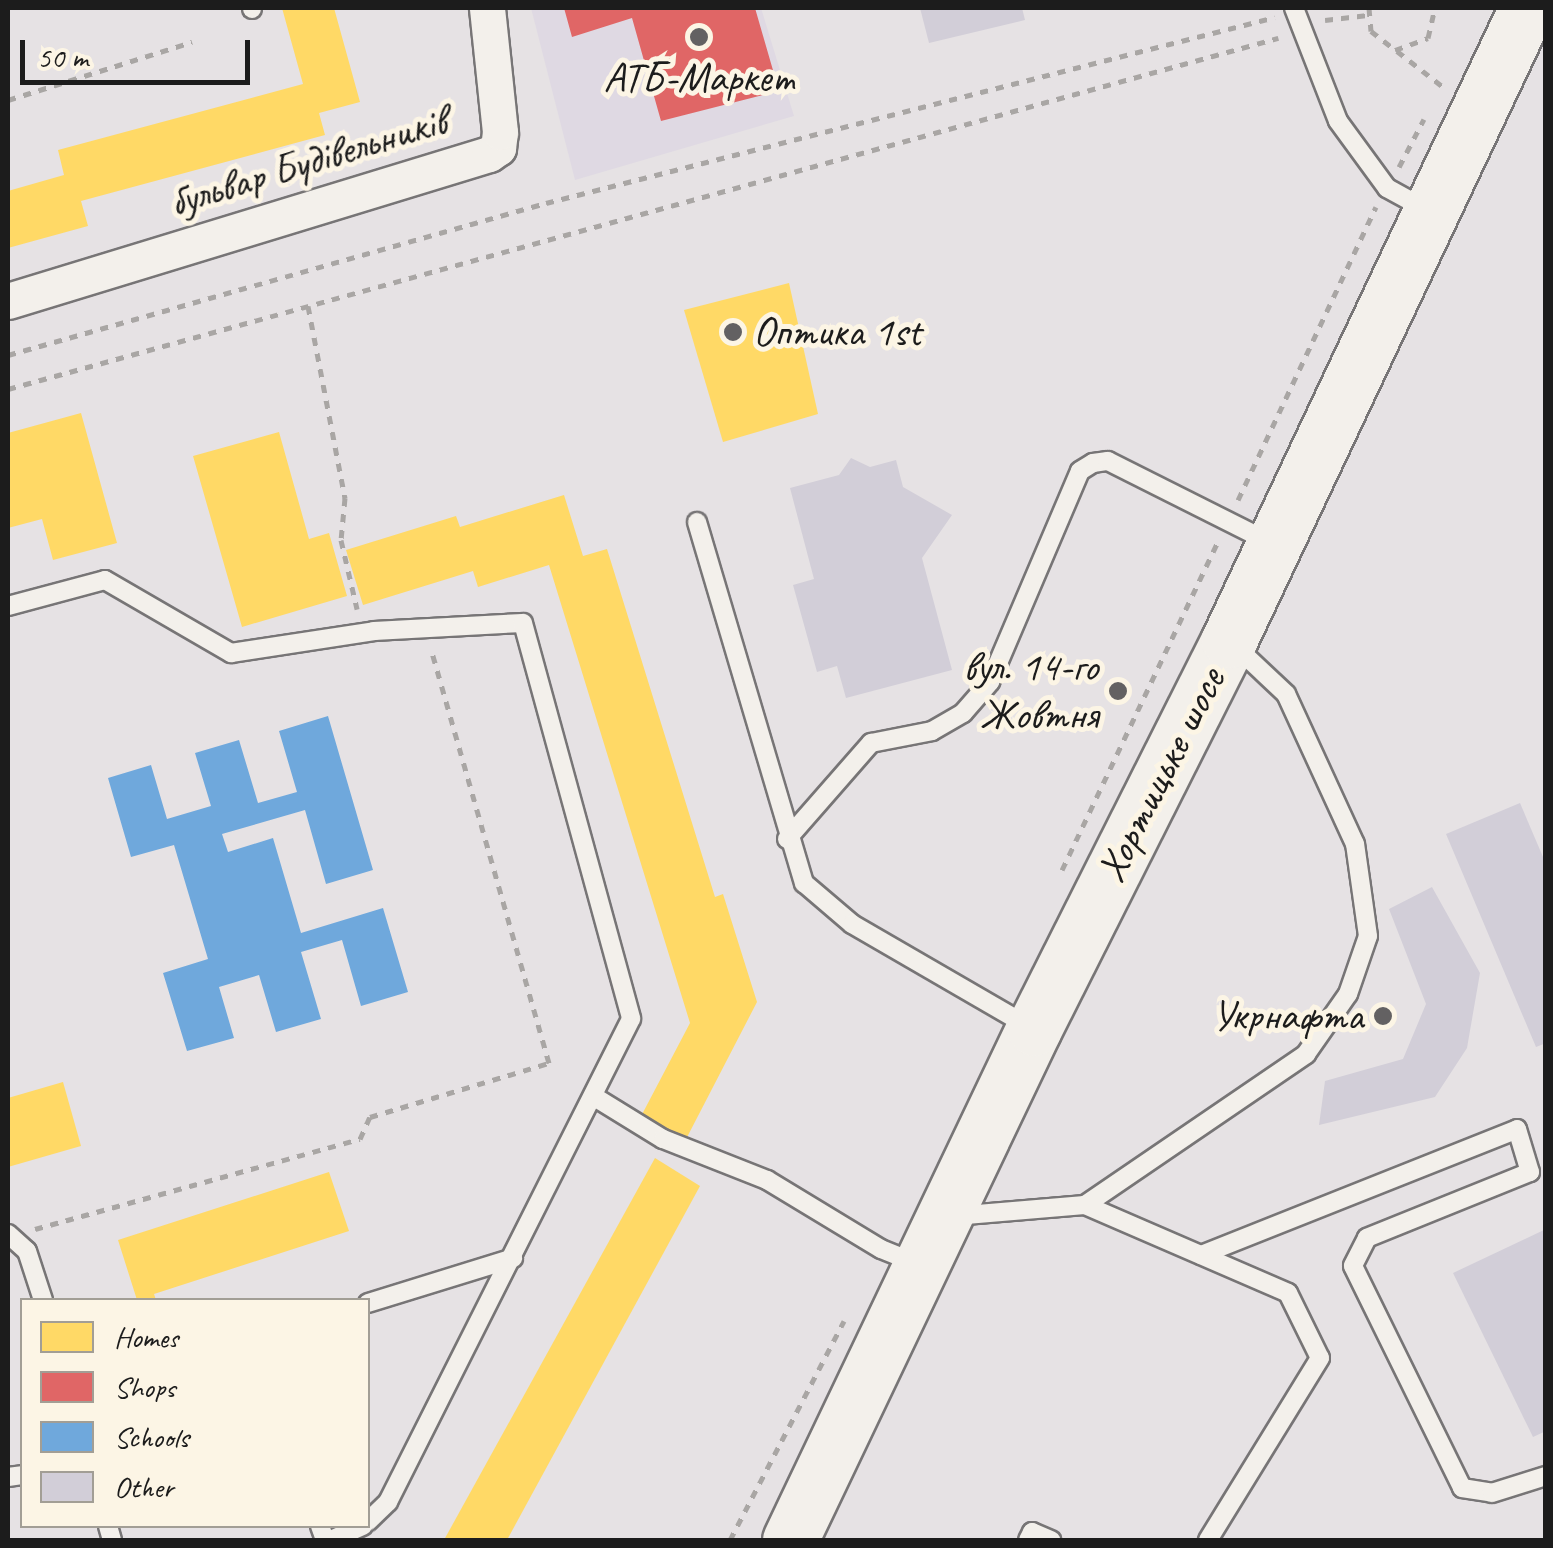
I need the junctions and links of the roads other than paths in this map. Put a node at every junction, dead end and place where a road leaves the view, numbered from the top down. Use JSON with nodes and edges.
{"nodes":[{"id":1,"x":486,"y":8,"type":"edge"},
{"id":2,"x":1294,"y":8,"type":"edge"},
{"id":3,"x":1527,"y":8,"type":"edge"},
{"id":4,"x":1410,"y":200,"type":"junction"},
{"id":5,"x":8,"y":301,"type":"edge"},
{"id":6,"x":697,"y":522,"type":"dead end"},
{"id":7,"x":1251,"y":533,"type":"junction"},
{"id":8,"x":8,"y":606,"type":"edge"},
{"id":9,"x":1229,"y":640,"type":"junction"},
{"id":10,"x":787,"y":839,"type":"junction"},
{"id":11,"x":1034,"y":1028,"type":"junction"},
{"id":12,"x":593,"y":1096,"type":"junction"},
{"id":13,"x":1085,"y":1205,"type":"junction"},
{"id":14,"x":10,"y":1234,"type":"edge"},
{"id":15,"x":933,"y":1241,"type":"junction"},
{"id":16,"x":1201,"y":1255,"type":"junction"},
{"id":17,"x":513,"y":1258,"type":"junction"},
{"id":18,"x":42,"y":1298,"type":"edge"},
{"id":19,"x":370,"y":1303,"type":"edge"},
{"id":20,"x":1546,"y":1476,"type":"edge"},
{"id":21,"x":370,"y":1519,"type":"edge"},
{"id":22,"x":356,"y":1528,"type":"edge"},
{"id":23,"x":328,"y":1540,"type":"edge"},
{"id":24,"x":790,"y":1540,"type":"edge"},
{"id":25,"x":1028,"y":1540,"type":"edge"},
{"id":26,"x":1051,"y":1540,"type":"edge"},
{"id":27,"x":1208,"y":1540,"type":"edge"}],
"edges":[{"from":1,"to":5,"type":"street","name":"бульвар Будівельників"},
{"from":2,"to":4,"type":"lane"},
{"from":3,"to":4,"type":"main road","name":"Хортицьке шосе"},
{"from":4,"to":7,"type":"main road","name":"Хортицьке шосе"},
{"from":6,"to":10,"type":"lane"},
{"from":7,"to":9,"type":"main road","name":"Хортицьке шосе"},
{"from":7,"to":10,"type":"lane"},
{"from":8,"to":12,"type":"lane"},
{"from":9,"to":11,"type":"main road","name":"Хортицьке шосе"},
{"from":9,"to":13,"type":"lane"},
{"from":10,"to":11,"type":"lane"},
{"from":11,"to":15,"type":"main road","name":"Хортицьке шосе"},
{"from":12,"to":15,"type":"lane"},
{"from":12,"to":17,"type":"lane"},
{"from":13,"to":15,"type":"lane"},
{"from":13,"to":16,"type":"lane"},
{"from":14,"to":18,"type":"lane"},
{"from":15,"to":24,"type":"main road","name":"Хортицьке шосе"},
{"from":16,"to":20,"type":"lane"},
{"from":16,"to":27,"type":"lane"},
{"from":17,"to":19,"type":"lane"},
{"from":17,"to":21,"type":"lane"},
{"from":22,"to":23,"type":"lane"},
{"from":25,"to":26,"type":"lane"}]}
